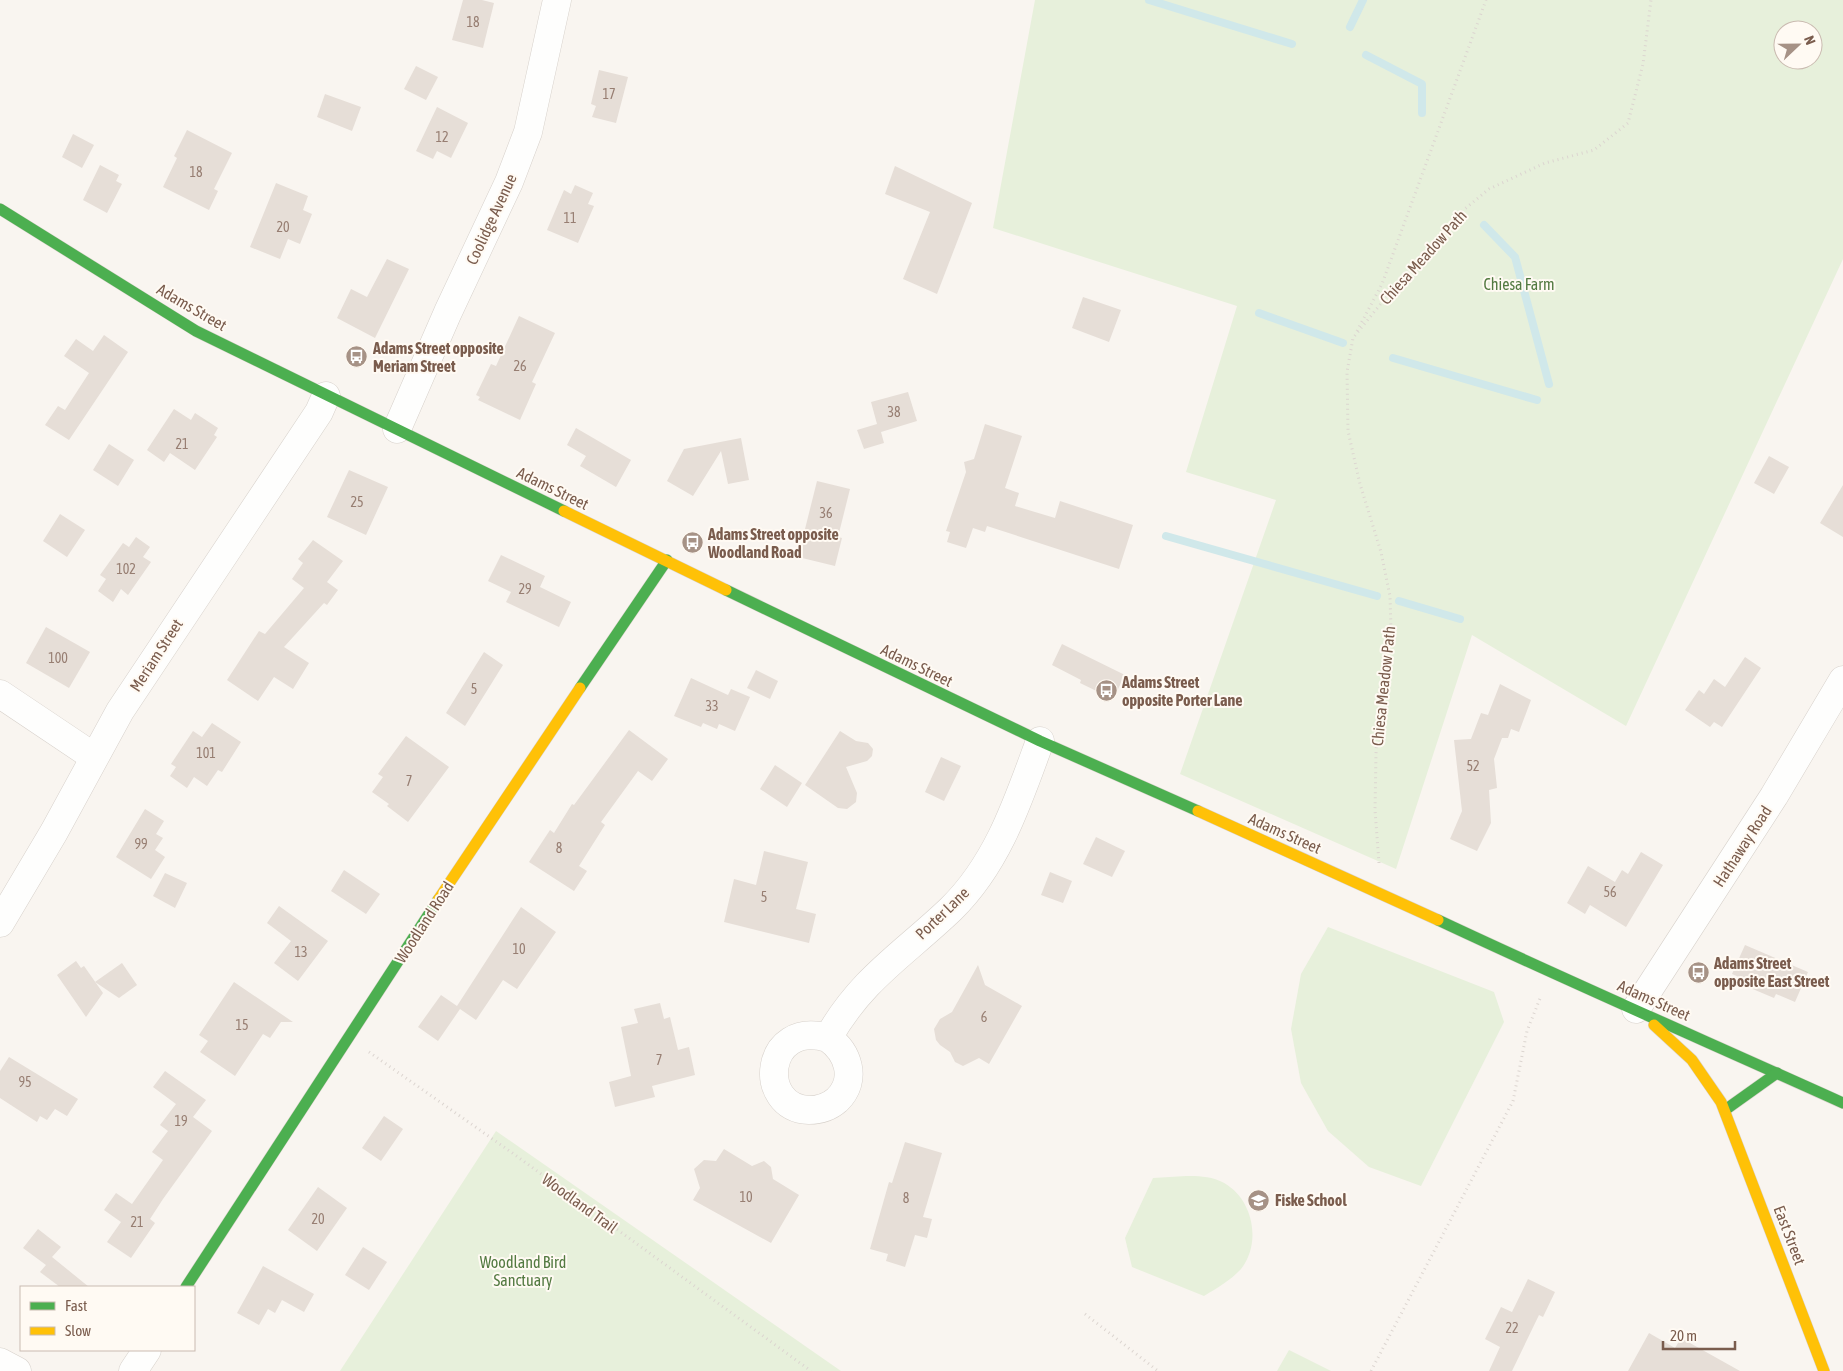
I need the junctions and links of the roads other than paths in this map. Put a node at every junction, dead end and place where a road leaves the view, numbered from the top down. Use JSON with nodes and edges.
{"nodes":[{"id":1,"x":557,"y":0,"type":"edge"},
{"id":2,"x":0,"y":209,"type":"edge"},
{"id":3,"x":326,"y":396,"type":"junction"},
{"id":4,"x":397,"y":429,"type":"junction"},
{"id":5,"x":667,"y":560,"type":"junction"},
{"id":6,"x":1843,"y":680,"type":"edge"},
{"id":7,"x":0,"y":694,"type":"edge"},
{"id":8,"x":1040,"y":741,"type":"junction"},
{"id":9,"x":94,"y":758,"type":"junction"},
{"id":10,"x":0,"y":923,"type":"edge"},
{"id":11,"x":1636,"y":1009,"type":"junction"},
{"id":12,"x":828,"y":1038,"type":"dead end"},
{"id":13,"x":1776,"y":1073,"type":"junction"},
{"id":14,"x":1843,"y":1103,"type":"edge"},
{"id":15,"x":1724,"y":1110,"type":"junction"},
{"id":16,"x":187,"y":1286,"type":"edge"},
{"id":17,"x":146,"y":1351,"type":"edge"},
{"id":18,"x":0,"y":1362,"type":"edge"},
{"id":19,"x":17,"y":1371,"type":"edge"},
{"id":20,"x":133,"y":1371,"type":"edge"},
{"id":21,"x":1824,"y":1371,"type":"edge"}],
"edges":[{"from":1,"to":4,"type":"street","name":"Coolidge Avenue"},
{"from":2,"to":3,"type":"main road","name":"Adams Street"},
{"from":3,"to":4,"type":"main road","name":"Adams Street"},
{"from":3,"to":9,"type":"street","name":"Meriam Street"},
{"from":4,"to":5,"type":"main road","name":"Adams Street"},
{"from":5,"to":8,"type":"main road","name":"Adams Street"},
{"from":5,"to":16,"type":"main road","name":"Woodland Road"},
{"from":6,"to":11,"type":"street","name":"Hathaway Road"},
{"from":7,"to":9,"type":"street"},
{"from":8,"to":11,"type":"main road","name":"Adams Street"},
{"from":8,"to":12,"type":"street","name":"Porter Lane"},
{"from":9,"to":10,"type":"street","name":"Meriam Street"},
{"from":11,"to":13,"type":"main road","name":"Adams Street"},
{"from":11,"to":15,"type":"main road","name":"East Street"},
{"from":13,"to":14,"type":"main road","name":"Adams Street"},
{"from":13,"to":15,"type":"main road"},
{"from":15,"to":21,"type":"main road","name":"East Street"},
{"from":17,"to":20,"type":"street"},
{"from":18,"to":19,"type":"street"}]}
